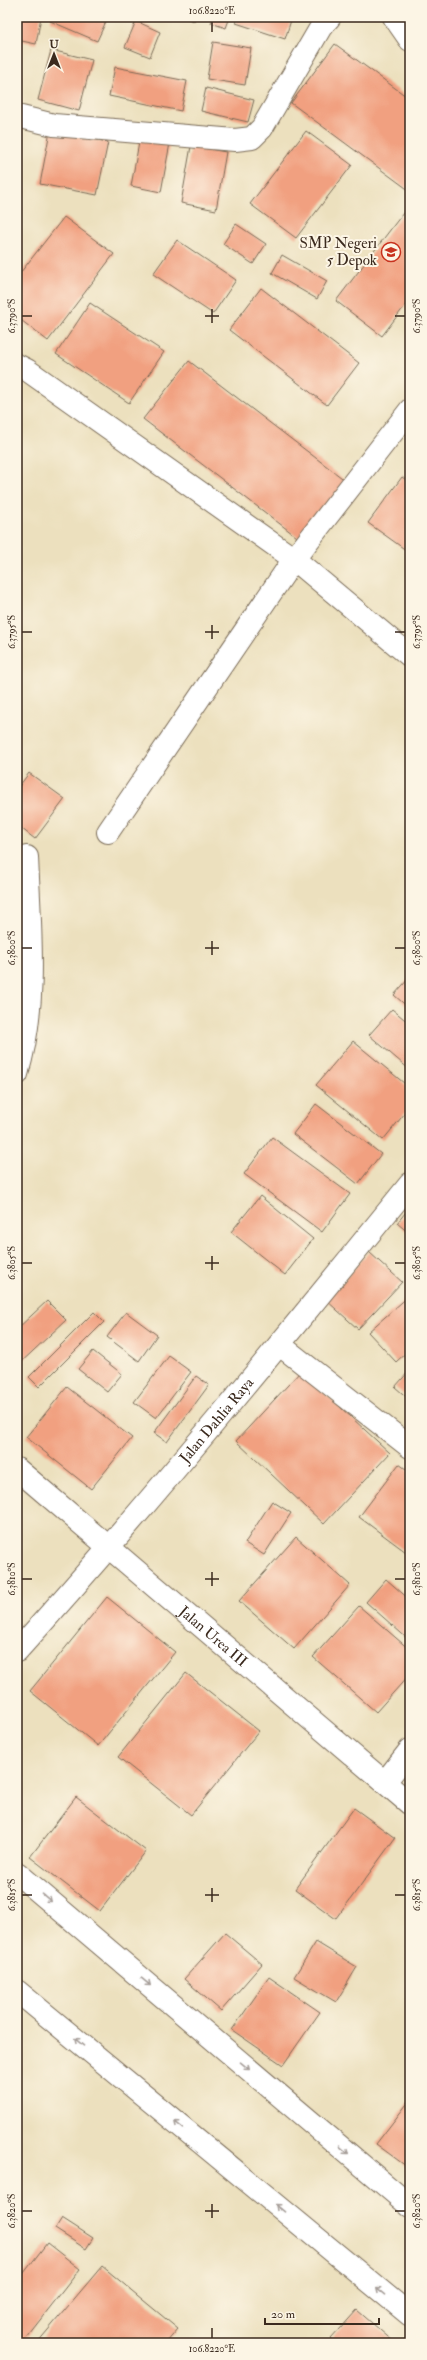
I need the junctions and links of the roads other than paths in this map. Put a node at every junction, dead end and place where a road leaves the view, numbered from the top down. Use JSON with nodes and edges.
{"nodes":[{"id":1,"x":330,"y":17,"type":"edge"},
{"id":2,"x":394,"y":17,"type":"edge"},
{"id":3,"x":410,"y":40,"type":"edge"},
{"id":4,"x":17,"y":116,"type":"edge"},
{"id":5,"x":17,"y":365,"type":"edge"},
{"id":6,"x":410,"y":410,"type":"edge"},
{"id":7,"x":294,"y":559,"type":"junction"},
{"id":8,"x":410,"y":656,"type":"edge"},
{"id":9,"x":108,"y":832,"type":"dead end"},
{"id":10,"x":27,"y":857,"type":"dead end"},
{"id":11,"x":20,"y":1052,"type":"edge"},
{"id":12,"x":17,"y":1074,"type":"edge"},
{"id":13,"x":410,"y":1184,"type":"edge"},
{"id":14,"x":280,"y":1345,"type":"junction"},
{"id":15,"x":410,"y":1447,"type":"edge"},
{"id":16,"x":17,"y":1469,"type":"edge"},
{"id":17,"x":110,"y":1548,"type":"junction"},
{"id":18,"x":17,"y":1651,"type":"edge"},
{"id":19,"x":410,"y":1750,"type":"edge"},
{"id":20,"x":385,"y":1782,"type":"junction"},
{"id":21,"x":410,"y":1804,"type":"edge"},
{"id":22,"x":17,"y":1873,"type":"edge"},
{"id":23,"x":17,"y":1991,"type":"edge"},
{"id":24,"x":410,"y":2206,"type":"edge"},
{"id":25,"x":410,"y":2316,"type":"edge"}],
"edges":[{"from":1,"to":4,"type":"street"},
{"from":2,"to":3,"type":"street"},
{"from":5,"to":7,"type":"street"},
{"from":6,"to":7,"type":"street"},
{"from":7,"to":8,"type":"street"},
{"from":7,"to":9,"type":"street"},
{"from":10,"to":11,"type":"street"},
{"from":11,"to":12,"type":"street"},
{"from":13,"to":14,"type":"street","name":"Jalan Dahlia Raya"},
{"from":14,"to":15,"type":"street"},
{"from":14,"to":17,"type":"street","name":"Jalan Dahlia Raya"},
{"from":16,"to":17,"type":"street","name":"Jalan Urea III"},
{"from":17,"to":18,"type":"street","name":"Jalan Dahlia Raya"},
{"from":17,"to":20,"type":"street","name":"Jalan Urea III"},
{"from":19,"to":20,"type":"street"},
{"from":20,"to":21,"type":"street","name":"Jalan Urea III"},
{"from":22,"to":24,"type":"street","one_way":true},
{"from":25,"to":23,"type":"street","one_way":true}]}
